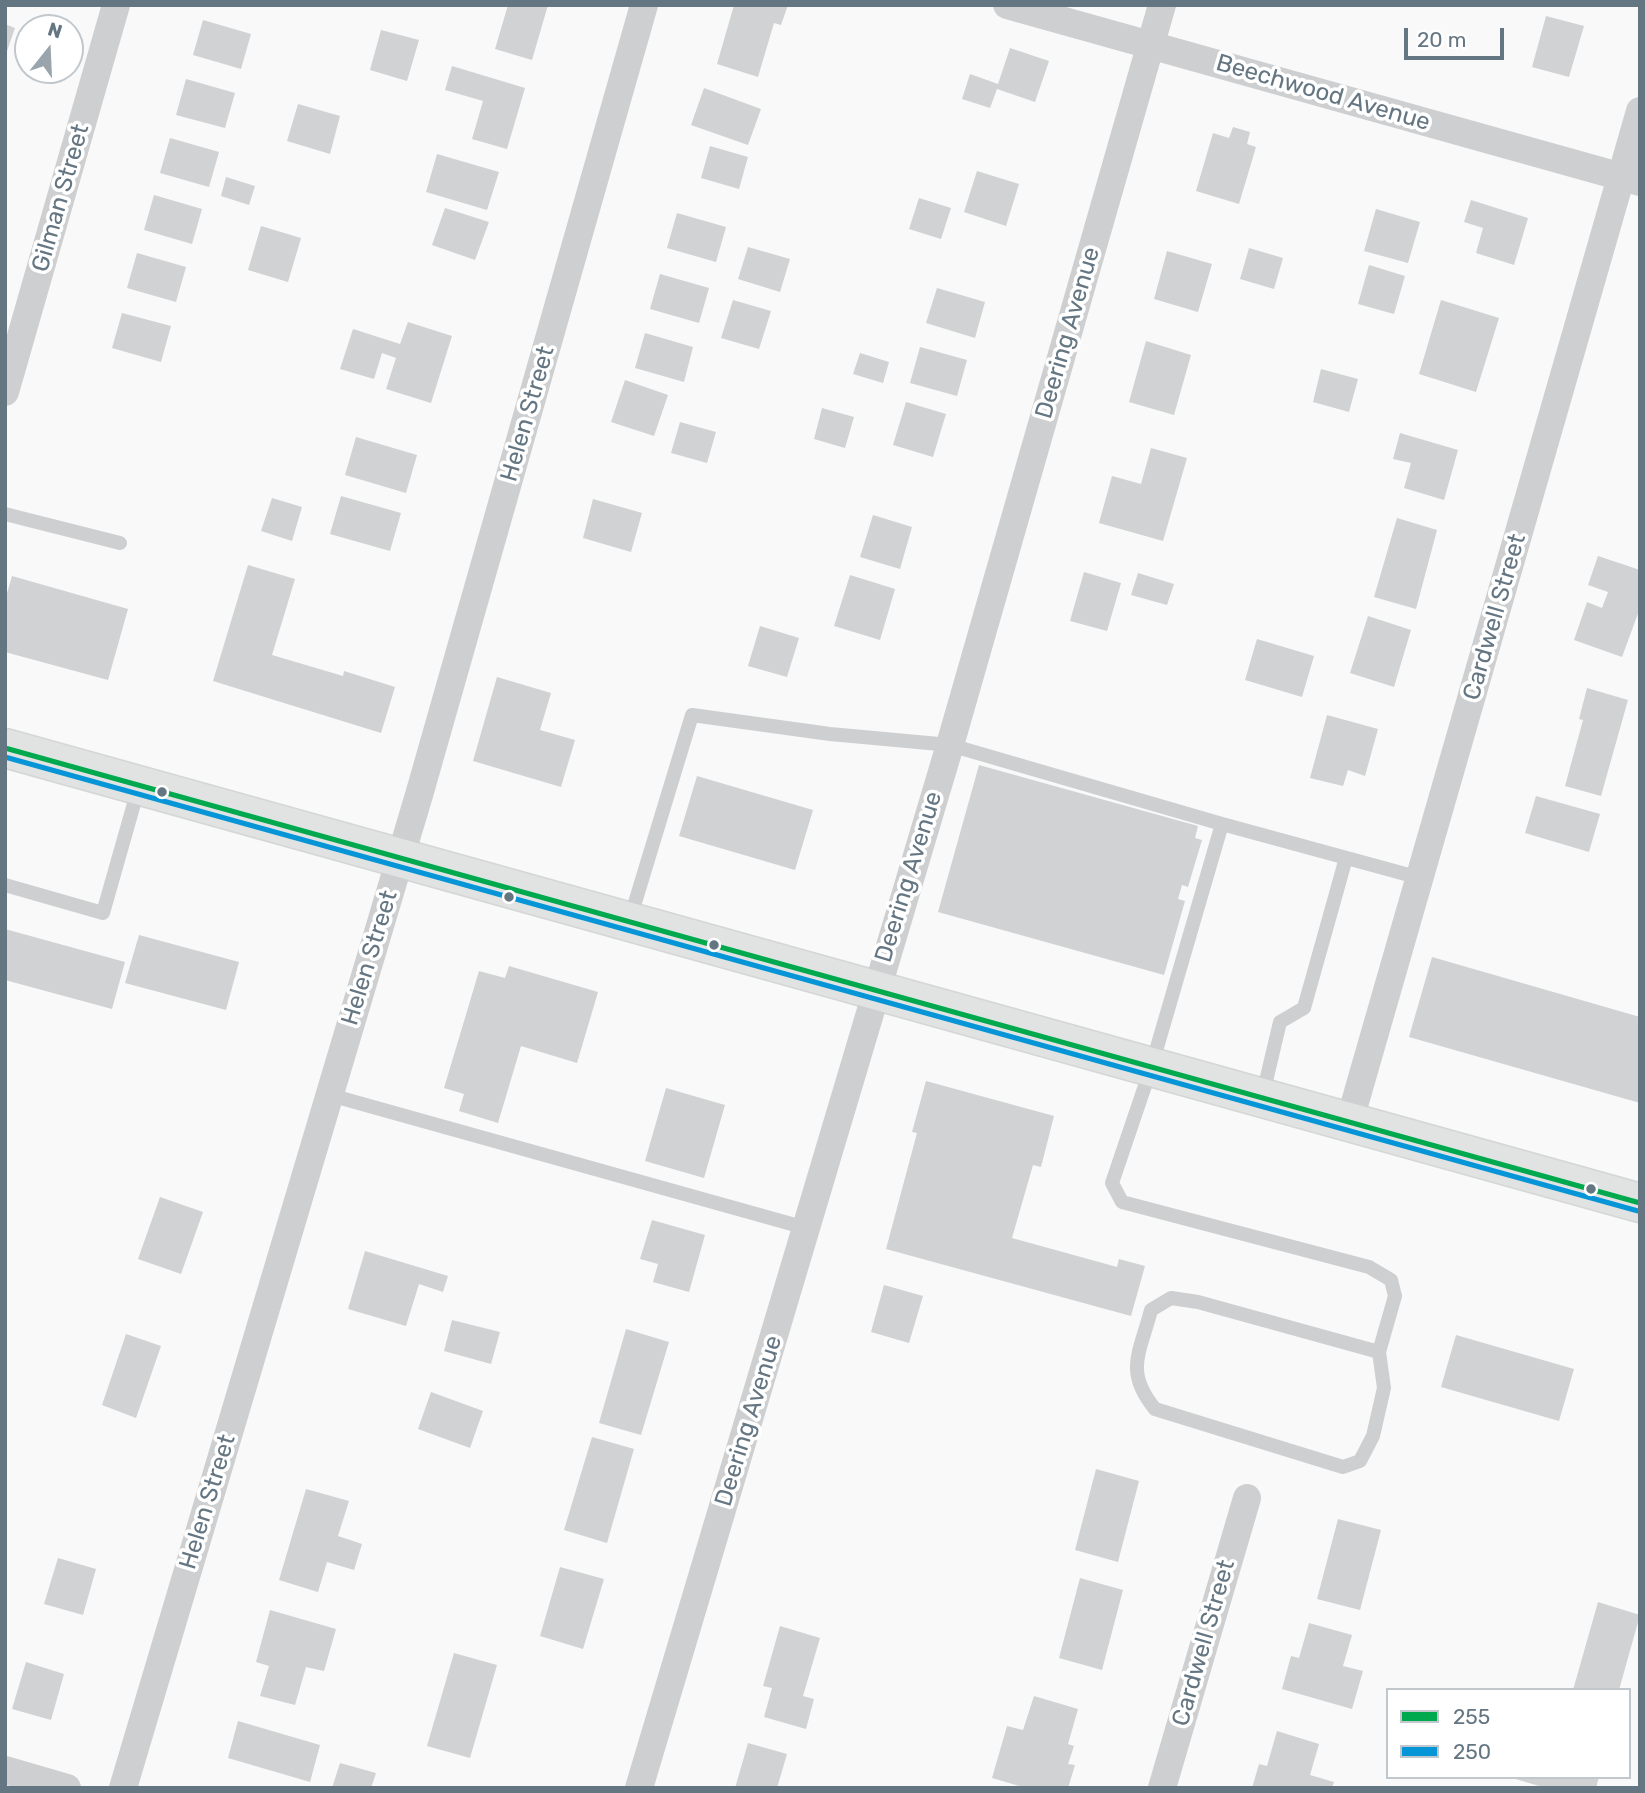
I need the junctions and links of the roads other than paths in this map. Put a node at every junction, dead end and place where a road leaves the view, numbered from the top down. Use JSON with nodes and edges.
{"nodes":[{"id":1,"x":116,"y":5,"type":"edge"},
{"id":2,"x":644,"y":5,"type":"edge"},
{"id":3,"x":1007,"y":5,"type":"edge"},
{"id":4,"x":1162,"y":5,"type":"edge"},
{"id":5,"x":1151,"y":45,"type":"junction"},
{"id":6,"x":1640,"y":111,"type":"edge"},
{"id":7,"x":1630,"y":179,"type":"edge"},
{"id":8,"x":5,"y":392,"type":"edge"},
{"id":9,"x":5,"y":514,"type":"edge"},
{"id":10,"x":120,"y":543,"type":"dead end"},
{"id":11,"x":950,"y":745,"type":"junction"},
{"id":12,"x":5,"y":748,"type":"edge"},
{"id":13,"x":139,"y":786,"type":"junction"},
{"id":14,"x":1222,"y":824,"type":"junction"},
{"id":15,"x":1346,"y":858,"type":"junction"},
{"id":16,"x":400,"y":859,"type":"junction"},
{"id":17,"x":1420,"y":878,"type":"junction"},
{"id":18,"x":5,"y":885,"type":"edge"},
{"id":19,"x":628,"y":923,"type":"junction"},
{"id":20,"x":875,"y":990,"type":"junction"},
{"id":21,"x":1151,"y":1069,"type":"junction"},
{"id":22,"x":330,"y":1095,"type":"junction"},
{"id":23,"x":1262,"y":1099,"type":"junction"},
{"id":24,"x":1349,"y":1123,"type":"junction"},
{"id":25,"x":1640,"y":1203,"type":"edge"},
{"id":26,"x":806,"y":1228,"type":"junction"},
{"id":27,"x":1380,"y":1352,"type":"junction"},
{"id":28,"x":1247,"y":1497,"type":"dead end"},
{"id":29,"x":5,"y":1770,"type":"edge"},
{"id":30,"x":67,"y":1788,"type":"edge"},
{"id":31,"x":122,"y":1788,"type":"edge"},
{"id":32,"x":639,"y":1788,"type":"edge"},
{"id":33,"x":1162,"y":1788,"type":"edge"}],
"edges":[{"from":1,"to":8,"type":"street","name":"Gilman Street"},
{"from":2,"to":16,"type":"street","name":"Helen Street"},
{"from":3,"to":5,"type":"street","name":"Beechwood Avenue"},
{"from":4,"to":5,"type":"street","name":"Deering Avenue"},
{"from":5,"to":7,"type":"street","name":"Beechwood Avenue"},
{"from":5,"to":11,"type":"street","name":"Deering Avenue"},
{"from":6,"to":7,"type":"street","name":"Cardwell Street"},
{"from":7,"to":17,"type":"street","name":"Cardwell Street"},
{"from":9,"to":10,"type":"lane"},
{"from":11,"to":14,"type":"lane"},
{"from":11,"to":19,"type":"lane"},
{"from":11,"to":20,"type":"street","name":"Deering Avenue"},
{"from":12,"to":13,"type":"main road"},
{"from":13,"to":16,"type":"main road"},
{"from":13,"to":18,"type":"lane"},
{"from":14,"to":15,"type":"lane"},
{"from":14,"to":21,"type":"lane"},
{"from":15,"to":17,"type":"lane"},
{"from":15,"to":23,"type":"lane"},
{"from":16,"to":19,"type":"main road"},
{"from":16,"to":22,"type":"street","name":"Helen Street"},
{"from":17,"to":24,"type":"street","name":"Cardwell Street"},
{"from":19,"to":20,"type":"main road"},
{"from":20,"to":21,"type":"main road"},
{"from":20,"to":26,"type":"street","name":"Deering Avenue"},
{"from":21,"to":23,"type":"main road"},
{"from":21,"to":27,"type":"lane"},
{"from":22,"to":26,"type":"lane"},
{"from":22,"to":31,"type":"street","name":"Helen Street"},
{"from":23,"to":24,"type":"main road"},
{"from":24,"to":25,"type":"main road"},
{"from":26,"to":32,"type":"street","name":"Deering Avenue"},
{"from":27,"to":27,"type":"lane"},
{"from":28,"to":33,"type":"street","name":"Cardwell Street"},
{"from":29,"to":30,"type":"street"}]}
